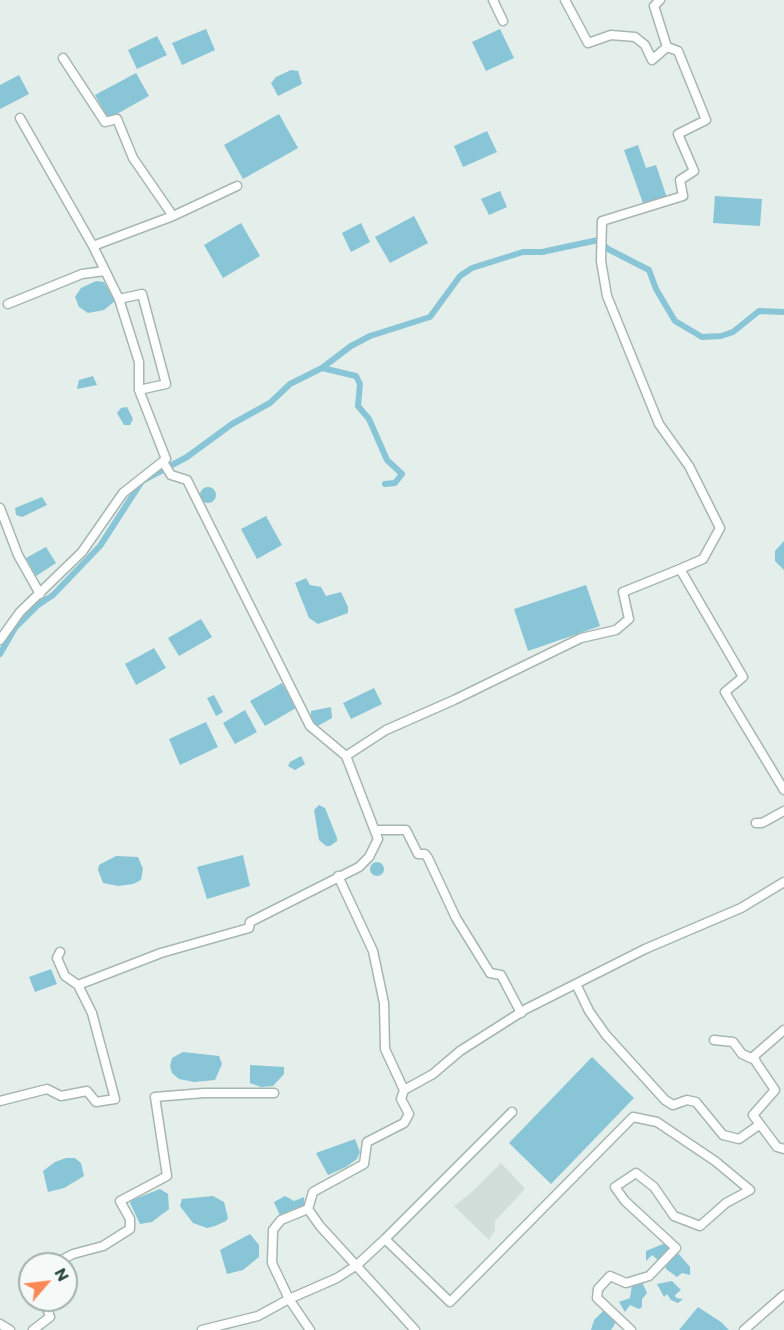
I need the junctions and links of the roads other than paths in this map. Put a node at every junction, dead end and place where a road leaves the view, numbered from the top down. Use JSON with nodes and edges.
{"nodes":[{"id":1,"x":493,"y":0,"type":"edge"},
{"id":2,"x":565,"y":0,"type":"edge"},
{"id":3,"x":660,"y":0,"type":"edge"},
{"id":4,"x":503,"y":21,"type":"dead end"},
{"id":5,"x":668,"y":47,"type":"junction"},
{"id":6,"x":63,"y":58,"type":"dead end"},
{"id":7,"x":20,"y":117,"type":"dead end"},
{"id":8,"x":237,"y":186,"type":"dead end"},
{"id":9,"x":173,"y":216,"type":"junction"},
{"id":10,"x":93,"y":246,"type":"junction"},
{"id":11,"x":105,"y":271,"type":"junction"},
{"id":12,"x":119,"y":299,"type":"junction"},
{"id":13,"x":8,"y":304,"type":"dead end"},
{"id":14,"x":139,"y":390,"type":"junction"},
{"id":15,"x":163,"y":462,"type":"junction"},
{"id":16,"x":0,"y":508,"type":"edge"},
{"id":17,"x":680,"y":569,"type":"junction"},
{"id":18,"x":40,"y":594,"type":"junction"},
{"id":19,"x":0,"y":640,"type":"edge"},
{"id":20,"x":346,"y":756,"type":"junction"},
{"id":21,"x":784,"y":790,"type":"edge"},
{"id":22,"x":784,"y":811,"type":"edge"},
{"id":23,"x":756,"y":823,"type":"dead end"},
{"id":24,"x":376,"y":830,"type":"junction"},
{"id":25,"x":338,"y":876,"type":"junction"},
{"id":26,"x":784,"y":882,"type":"edge"},
{"id":27,"x":60,"y":952,"type":"dead end"},
{"id":28,"x":576,"y":984,"type":"junction"},
{"id":29,"x":78,"y":985,"type":"junction"},
{"id":30,"x":521,"y":1013,"type":"junction"},
{"id":31,"x":784,"y":1030,"type":"edge"},
{"id":32,"x":714,"y":1040,"type":"dead end"},
{"id":33,"x":753,"y":1059,"type":"junction"},
{"id":34,"x":404,"y":1090,"type":"junction"},
{"id":35,"x":274,"y":1093,"type":"dead end"},
{"id":36,"x":0,"y":1101,"type":"edge"},
{"id":37,"x":512,"y":1112,"type":"dead end"},
{"id":38,"x":759,"y":1125,"type":"junction"},
{"id":39,"x":784,"y":1149,"type":"edge"},
{"id":40,"x":308,"y":1209,"type":"junction"},
{"id":41,"x":385,"y":1239,"type":"junction"},
{"id":42,"x":78,"y":1253,"type":"edge"},
{"id":43,"x":357,"y":1265,"type":"junction"},
{"id":44,"x":784,"y":1295,"type":"edge"},
{"id":45,"x":289,"y":1299,"type":"junction"},
{"id":46,"x":48,"y":1312,"type":"edge"},
{"id":47,"x":33,"y":1330,"type":"edge"},
{"id":48,"x":202,"y":1330,"type":"edge"},
{"id":49,"x":310,"y":1330,"type":"edge"},
{"id":50,"x":415,"y":1330,"type":"edge"},
{"id":51,"x":631,"y":1330,"type":"edge"},
{"id":52,"x":744,"y":1330,"type":"edge"}],
"edges":[{"from":1,"to":4,"type":"street"},
{"from":2,"to":5,"type":"street"},
{"from":3,"to":5,"type":"street"},
{"from":5,"to":17,"type":"street"},
{"from":6,"to":9,"type":"street"},
{"from":7,"to":10,"type":"street"},
{"from":8,"to":9,"type":"street"},
{"from":9,"to":10,"type":"street"},
{"from":10,"to":11,"type":"street"},
{"from":11,"to":12,"type":"street"},
{"from":11,"to":13,"type":"street"},
{"from":12,"to":14,"type":"street"},
{"from":12,"to":14,"type":"street"},
{"from":14,"to":15,"type":"street"},
{"from":15,"to":18,"type":"street"},
{"from":15,"to":20,"type":"street"},
{"from":16,"to":18,"type":"street"},
{"from":17,"to":20,"type":"street"},
{"from":17,"to":21,"type":"street"},
{"from":18,"to":19,"type":"street"},
{"from":20,"to":24,"type":"street"},
{"from":22,"to":23,"type":"street"},
{"from":24,"to":25,"type":"street"},
{"from":24,"to":30,"type":"street"},
{"from":25,"to":29,"type":"street"},
{"from":25,"to":34,"type":"street"},
{"from":26,"to":28,"type":"street"},
{"from":27,"to":29,"type":"street"},
{"from":28,"to":30,"type":"street"},
{"from":28,"to":38,"type":"street"},
{"from":29,"to":36,"type":"street"},
{"from":30,"to":34,"type":"street"},
{"from":31,"to":33,"type":"street"},
{"from":32,"to":33,"type":"street"},
{"from":33,"to":38,"type":"street"},
{"from":34,"to":40,"type":"street"},
{"from":35,"to":42,"type":"street"},
{"from":37,"to":41,"type":"street"},
{"from":38,"to":39,"type":"street"},
{"from":40,"to":43,"type":"street"},
{"from":40,"to":45,"type":"street"},
{"from":41,"to":43,"type":"street"},
{"from":41,"to":51,"type":"street"},
{"from":43,"to":45,"type":"street"},
{"from":43,"to":50,"type":"street"},
{"from":44,"to":52,"type":"street"},
{"from":45,"to":48,"type":"street"},
{"from":45,"to":49,"type":"street"},
{"from":46,"to":47,"type":"street"}]}
